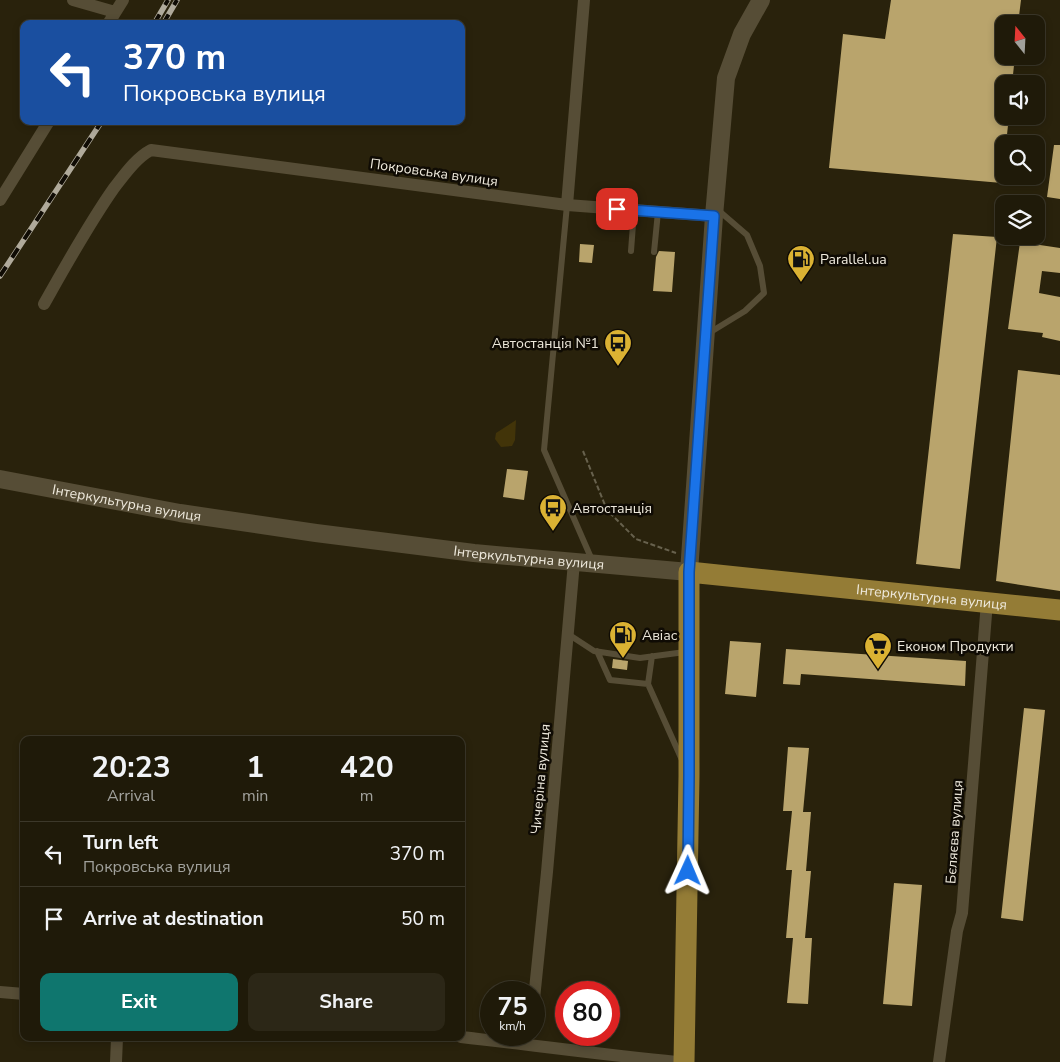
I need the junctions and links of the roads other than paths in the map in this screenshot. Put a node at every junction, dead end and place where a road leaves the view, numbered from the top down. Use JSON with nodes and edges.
{"nodes":[{"id":1,"x":73,"y":0,"type":"edge"},
{"id":2,"x":123,"y":0,"type":"edge"},
{"id":3,"x":584,"y":0,"type":"edge"},
{"id":4,"x":760,"y":0,"type":"edge"},
{"id":5,"x":115,"y":12,"type":"junction"},
{"id":6,"x":110,"y":20,"type":"edge"},
{"id":7,"x":47,"y":125,"type":"edge"},
{"id":8,"x":0,"y":200,"type":"edge"},
{"id":9,"x":567,"y":205,"type":"junction"},
{"id":10,"x":634,"y":211,"type":"junction"},
{"id":11,"x":658,"y":212,"type":"junction"},
{"id":12,"x":715,"y":212,"type":"junction"},
{"id":13,"x":631,"y":251,"type":"dead end"},
{"id":14,"x":654,"y":252,"type":"dead end"},
{"id":15,"x":44,"y":304,"type":"dead end"},
{"id":16,"x":706,"y":335,"type":"junction"},
{"id":17,"x":0,"y":480,"type":"edge"},
{"id":18,"x":574,"y":562,"type":"junction"},
{"id":19,"x":593,"y":564,"type":"junction"},
{"id":20,"x":690,"y":565,"type":"junction"},
{"id":21,"x":987,"y":602,"type":"junction"},
{"id":22,"x":1060,"y":610,"type":"edge"},
{"id":23,"x":568,"y":634,"type":"junction"},
{"id":24,"x":597,"y":651,"type":"junction"},
{"id":25,"x":689,"y":652,"type":"junction"},
{"id":26,"x":652,"y":656,"type":"junction"},
{"id":27,"x":648,"y":684,"type":"junction"},
{"id":28,"x":689,"y":776,"type":"junction"},
{"id":29,"x":536,"y":981,"type":"edge"},
{"id":30,"x":0,"y":992,"type":"edge"},
{"id":31,"x":20,"y":994,"type":"edge"},
{"id":32,"x":465,"y":1037,"type":"edge"},
{"id":33,"x":480,"y":1038,"type":"edge"},
{"id":34,"x":117,"y":1041,"type":"edge"},
{"id":35,"x":545,"y":1043,"type":"edge"},
{"id":36,"x":116,"y":1062,"type":"edge"},
{"id":37,"x":677,"y":1062,"type":"edge"},
{"id":38,"x":684,"y":1062,"type":"edge"},
{"id":39,"x":939,"y":1062,"type":"edge"}],
"edges":[{"from":1,"to":5,"type":"street"},
{"from":2,"to":5,"type":"street"},
{"from":3,"to":9,"type":"street"},
{"from":4,"to":12,"type":"main road"},
{"from":5,"to":6,"type":"street"},
{"from":7,"to":8,"type":"street"},
{"from":9,"to":10,"type":"street","name":"Покровська вулиця"},
{"from":9,"to":15,"type":"street","name":"Покровська вулиця"},
{"from":9,"to":19,"type":"lane"},
{"from":10,"to":11,"type":"street","name":"Покровська вулиця"},
{"from":10,"to":13,"type":"lane"},
{"from":11,"to":12,"type":"street","name":"Покровська вулиця"},
{"from":11,"to":14,"type":"lane"},
{"from":12,"to":16,"type":"main road"},
{"from":12,"to":16,"type":"lane"},
{"from":16,"to":20,"type":"main road"},
{"from":17,"to":18,"type":"main road","name":"Інтеркультурна вулиця"},
{"from":18,"to":19,"type":"main road","name":"Інтеркультурна вулиця"},
{"from":18,"to":23,"type":"street","name":"Чичеріна вулиця"},
{"from":19,"to":20,"type":"main road","name":"Інтеркультурна вулиця"},
{"from":20,"to":21,"type":"highway","name":"Інтеркультурна вулиця"},
{"from":20,"to":25,"type":"highway"},
{"from":21,"to":22,"type":"highway","name":"Інтеркультурна вулиця"},
{"from":21,"to":39,"type":"street","name":"Бєляєва вулиця"},
{"from":23,"to":24,"type":"lane"},
{"from":23,"to":29,"type":"street","name":"Чичеріна вулиця"},
{"from":24,"to":26,"type":"lane"},
{"from":24,"to":27,"type":"lane"},
{"from":25,"to":26,"type":"lane"},
{"from":25,"to":28,"type":"highway"},
{"from":26,"to":27,"type":"lane"},
{"from":27,"to":28,"type":"lane"},
{"from":28,"to":38,"type":"highway"},
{"from":30,"to":31,"type":"street"},
{"from":32,"to":33,"type":"street"},
{"from":34,"to":36,"type":"street"},
{"from":35,"to":37,"type":"street"}]}
